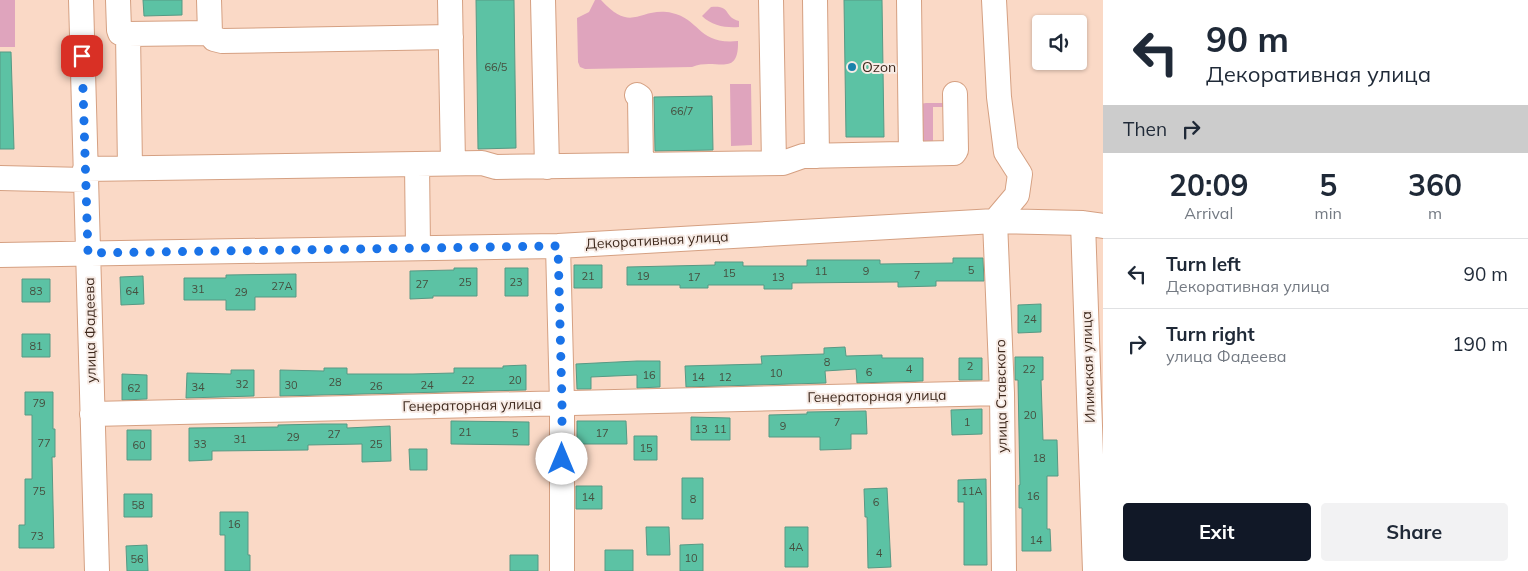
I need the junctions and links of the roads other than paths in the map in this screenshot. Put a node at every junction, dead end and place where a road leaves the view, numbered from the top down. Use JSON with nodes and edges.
{"nodes":[{"id":1,"x":81,"y":0,"type":"edge"},
{"id":2,"x":118,"y":0,"type":"edge"},
{"id":3,"x":209,"y":0,"type":"edge"},
{"id":4,"x":450,"y":0,"type":"edge"},
{"id":5,"x":542,"y":0,"type":"edge"},
{"id":6,"x":771,"y":0,"type":"edge"},
{"id":7,"x":815,"y":0,"type":"edge"},
{"id":8,"x":908,"y":0,"type":"edge"},
{"id":9,"x":994,"y":0,"type":"edge"},
{"id":10,"x":210,"y":33,"type":"junction"},
{"id":11,"x":128,"y":34,"type":"junction"},
{"id":12,"x":451,"y":37,"type":"junction"},
{"id":13,"x":955,"y":94,"type":"dead end"},
{"id":14,"x":636,"y":95,"type":"dead end"},
{"id":15,"x":911,"y":154,"type":"junction"},
{"id":16,"x":817,"y":156,"type":"junction"},
{"id":17,"x":453,"y":163,"type":"junction"},
{"id":18,"x":774,"y":163,"type":"junction"},
{"id":19,"x":417,"y":164,"type":"junction"},
{"id":20,"x":641,"y":165,"type":"junction"},
{"id":21,"x":547,"y":166,"type":"junction"},
{"id":22,"x":130,"y":168,"type":"junction"},
{"id":23,"x":85,"y":174,"type":"junction"},
{"id":24,"x":0,"y":178,"type":"edge"},
{"id":25,"x":995,"y":221,"type":"junction"},
{"id":26,"x":1093,"y":224,"type":"edge"},
{"id":27,"x":558,"y":246,"type":"junction"},
{"id":28,"x":418,"y":248,"type":"junction"},
{"id":29,"x":88,"y":253,"type":"junction"},
{"id":30,"x":0,"y":256,"type":"edge"},
{"id":31,"x":1002,"y":393,"type":"junction"},
{"id":32,"x":562,"y":403,"type":"junction"},
{"id":33,"x":92,"y":414,"type":"junction"},
{"id":34,"x":97,"y":571,"type":"edge"},
{"id":35,"x":562,"y":571,"type":"edge"},
{"id":36,"x":1004,"y":571,"type":"edge"},
{"id":37,"x":1095,"y":571,"type":"edge"}],
"edges":[{"from":1,"to":23,"type":"street","name":"улица Фадеева"},
{"from":2,"to":11,"type":"street"},
{"from":3,"to":10,"type":"street"},
{"from":4,"to":12,"type":"street"},
{"from":5,"to":21,"type":"street"},
{"from":6,"to":18,"type":"street"},
{"from":7,"to":16,"type":"street"},
{"from":8,"to":15,"type":"street"},
{"from":9,"to":25,"type":"street"},
{"from":10,"to":11,"type":"street"},
{"from":10,"to":12,"type":"street"},
{"from":11,"to":22,"type":"street"},
{"from":12,"to":17,"type":"street"},
{"from":13,"to":15,"type":"street"},
{"from":14,"to":20,"type":"street"},
{"from":15,"to":16,"type":"street"},
{"from":16,"to":18,"type":"street"},
{"from":17,"to":19,"type":"street"},
{"from":17,"to":21,"type":"street"},
{"from":18,"to":20,"type":"street"},
{"from":19,"to":22,"type":"street"},
{"from":19,"to":28,"type":"street"},
{"from":20,"to":21,"type":"street"},
{"from":22,"to":23,"type":"street"},
{"from":23,"to":24,"type":"street"},
{"from":23,"to":29,"type":"street","name":"улица Фадеева"},
{"from":25,"to":26,"type":"street","name":"Декоративная улица"},
{"from":25,"to":27,"type":"street","name":"Декоративная улица"},
{"from":25,"to":31,"type":"street","name":"улица Ставского"},
{"from":26,"to":37,"type":"street","name":"Илимская улица"},
{"from":27,"to":28,"type":"street","name":"Декоративная улица"},
{"from":27,"to":32,"type":"street"},
{"from":28,"to":29,"type":"street","name":"Декоративная улица"},
{"from":29,"to":30,"type":"street","name":"Декоративная улица"},
{"from":29,"to":33,"type":"street","name":"улица Фадеева"},
{"from":31,"to":32,"type":"street","name":"Генераторная улица"},
{"from":31,"to":36,"type":"street","name":"улица Ставского"},
{"from":32,"to":33,"type":"street","name":"Генераторная улица"},
{"from":32,"to":35,"type":"street"},
{"from":33,"to":34,"type":"street","name":"улица Фадеева"}]}
